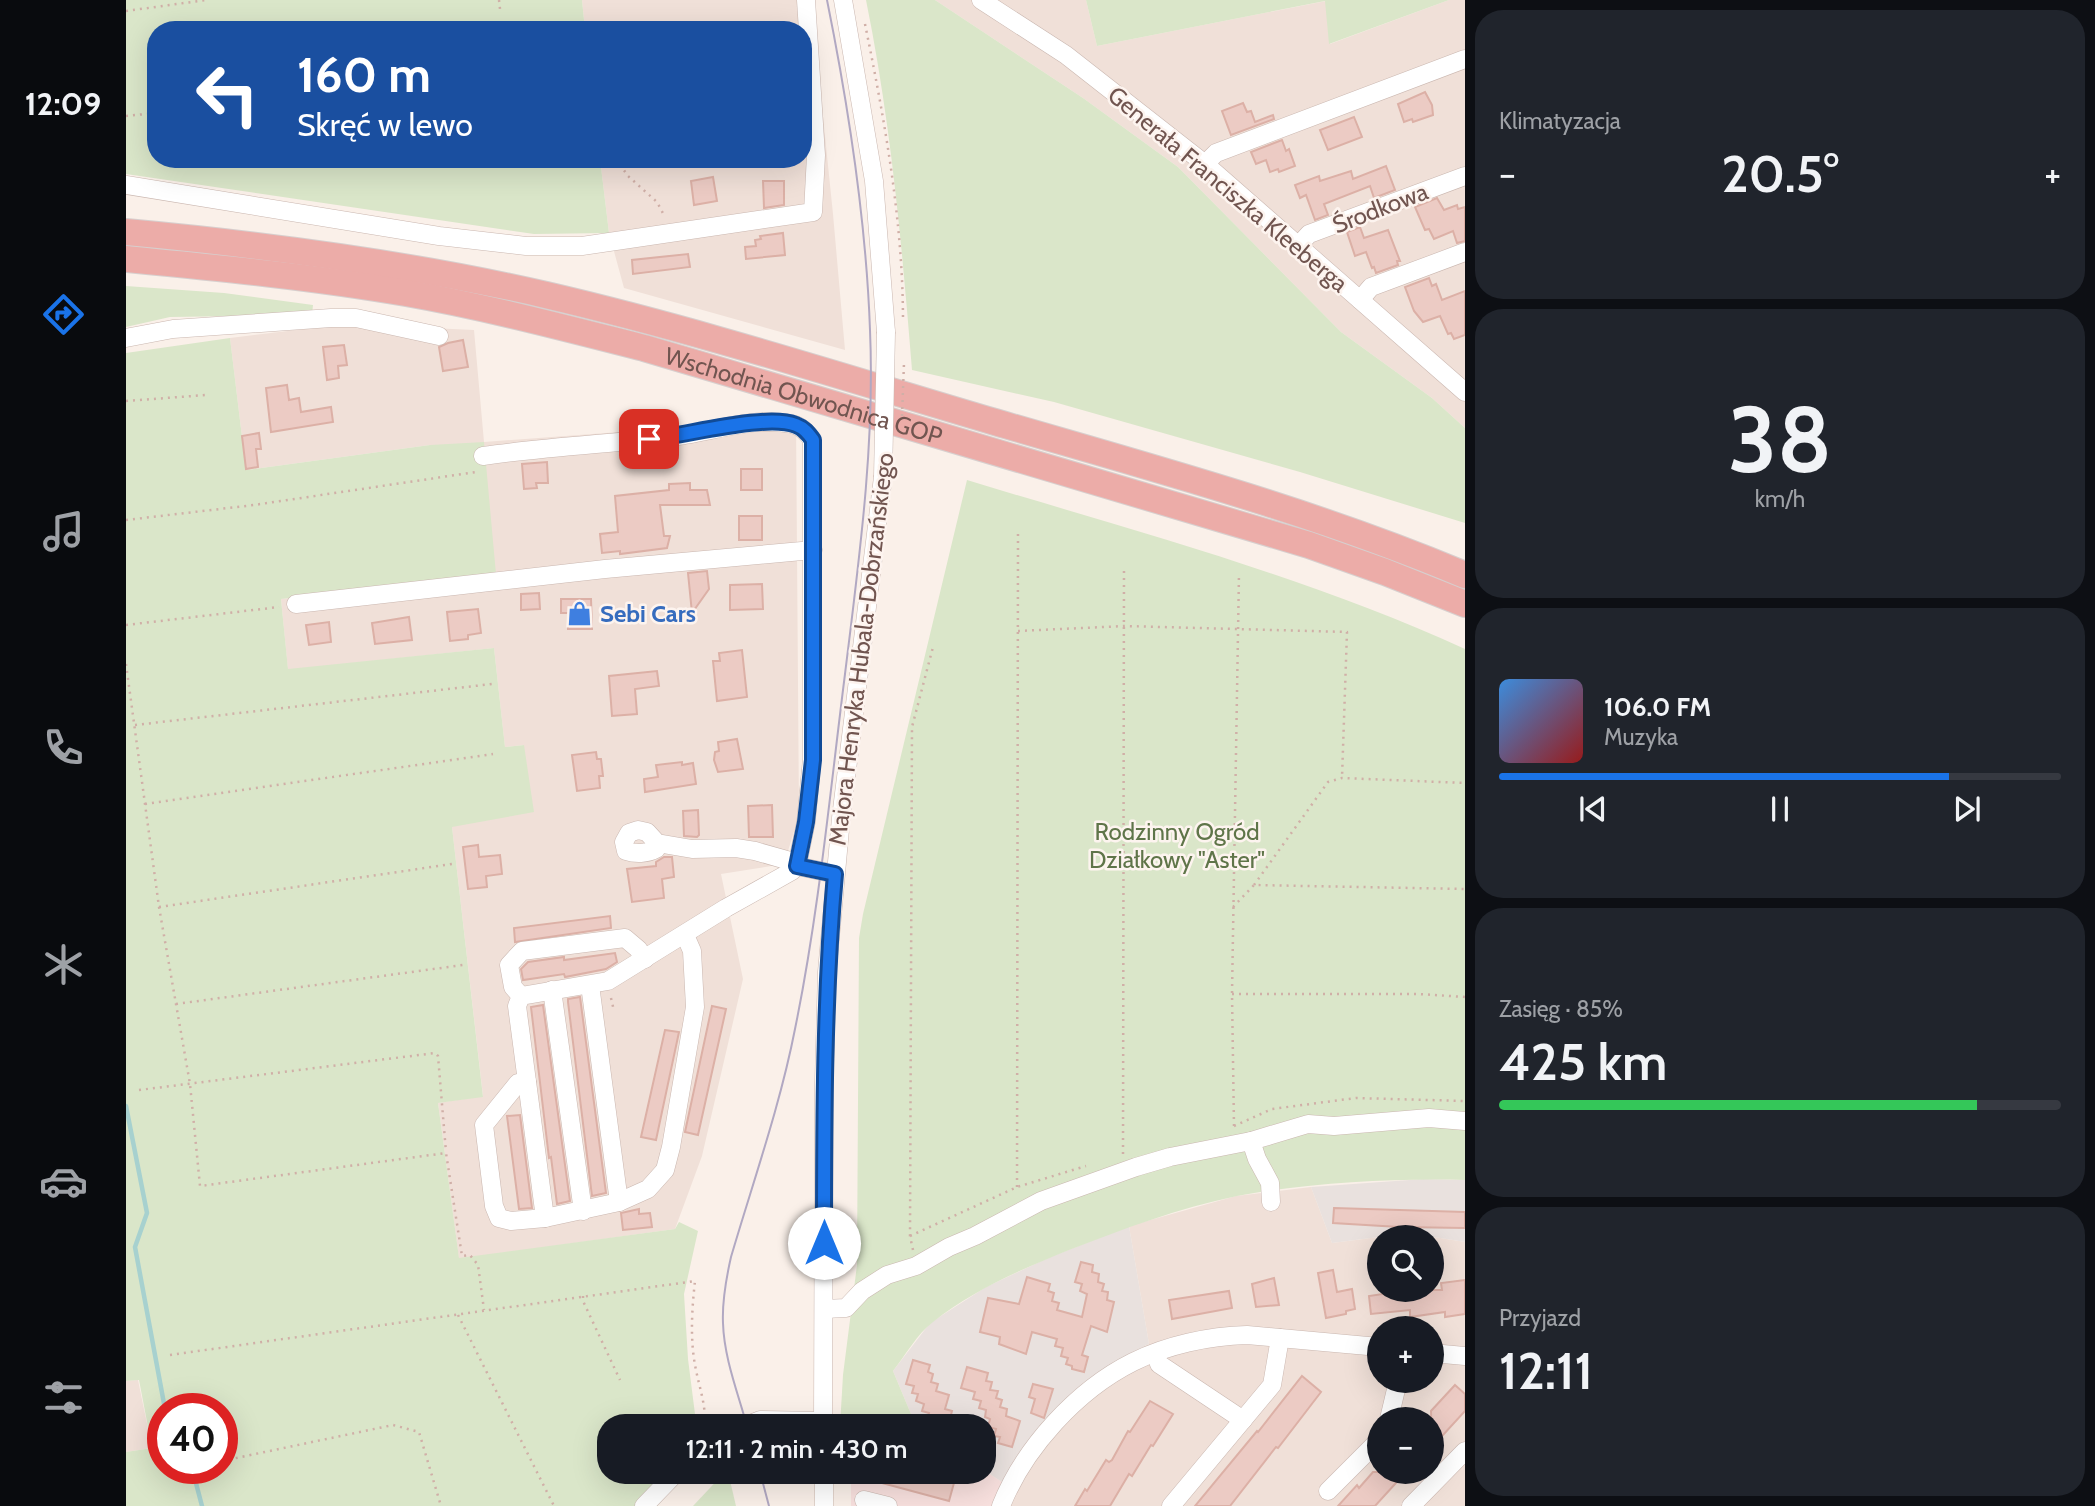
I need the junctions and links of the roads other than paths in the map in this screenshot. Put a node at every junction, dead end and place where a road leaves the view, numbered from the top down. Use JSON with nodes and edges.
{"nodes":[{"id":1,"x":806,"y":0,"type":"edge"},
{"id":2,"x":843,"y":0,"type":"edge"},
{"id":3,"x":981,"y":0,"type":"edge"},
{"id":4,"x":807,"y":21,"type":"edge"},
{"id":5,"x":1465,"y":59,"type":"edge"},
{"id":6,"x":812,"y":93,"type":"edge"},
{"id":7,"x":1205,"y":164,"type":"junction"},
{"id":8,"x":1465,"y":176,"type":"edge"},
{"id":9,"x":126,"y":185,"type":"edge"},
{"id":10,"x":126,"y":232,"type":"edge"},
{"id":11,"x":1298,"y":246,"type":"junction"},
{"id":12,"x":1465,"y":252,"type":"edge"},
{"id":13,"x":126,"y":259,"type":"edge"},
{"id":14,"x":1360,"y":300,"type":"junction"},
{"id":15,"x":439,"y":336,"type":"dead end"},
{"id":16,"x":126,"y":338,"type":"edge"},
{"id":17,"x":1465,"y":392,"type":"edge"},
{"id":18,"x":479,"y":464,"type":"road end"},
{"id":19,"x":813,"y":550,"type":"junction"},
{"id":20,"x":1465,"y":575,"type":"edge"},
{"id":21,"x":296,"y":604,"type":"road end"},
{"id":22,"x":1465,"y":604,"type":"edge"},
{"id":23,"x":657,"y":843,"type":"dead end"},
{"id":24,"x":797,"y":866,"type":"junction"},
{"id":25,"x":835,"y":874,"type":"junction"},
{"id":26,"x":685,"y":935,"type":"junction"},
{"id":27,"x":645,"y":959,"type":"junction"},
{"id":28,"x":590,"y":985,"type":"junction"},
{"id":29,"x":552,"y":990,"type":"junction"},
{"id":30,"x":521,"y":996,"type":"junction"},
{"id":31,"x":527,"y":1082,"type":"junction"},
{"id":32,"x":1465,"y":1121,"type":"edge"},
{"id":33,"x":1244,"y":1142,"type":"junction"},
{"id":34,"x":619,"y":1202,"type":"junction"},
{"id":35,"x":1271,"y":1202,"type":"dead end"},
{"id":36,"x":583,"y":1211,"type":"junction"},
{"id":37,"x":545,"y":1218,"type":"junction"},
{"id":38,"x":824,"y":1309,"type":"junction"},
{"id":39,"x":1280,"y":1338,"type":"junction"},
{"id":40,"x":1367,"y":1347,"type":"edge"},
{"id":41,"x":1156,"y":1353,"type":"junction"},
{"id":42,"x":1444,"y":1354,"type":"edge"},
{"id":43,"x":1465,"y":1356,"type":"edge"},
{"id":44,"x":823,"y":1414,"type":"edge"},
{"id":45,"x":1243,"y":1420,"type":"junction"},
{"id":46,"x":1465,"y":1451,"type":"edge"},
{"id":47,"x":1367,"y":1452,"type":"edge"},
{"id":48,"x":665,"y":1484,"type":"edge"},
{"id":49,"x":824,"y":1484,"type":"edge"},
{"id":50,"x":1328,"y":1491,"type":"dead end"},
{"id":51,"x":864,"y":1500,"type":"dead end"},
{"id":52,"x":643,"y":1506,"type":"edge"},
{"id":53,"x":824,"y":1506,"type":"edge"},
{"id":54,"x":888,"y":1506,"type":"edge"},
{"id":55,"x":1001,"y":1506,"type":"edge"},
{"id":56,"x":1171,"y":1506,"type":"edge"},
{"id":57,"x":1411,"y":1506,"type":"edge"}],
"edges":[{"from":1,"to":4,"type":"street"},
{"from":2,"to":25,"type":"street","name":"Majora Henryka Hubala-Dobrzańskiego","bridge":true},
{"from":3,"to":7,"type":"street","name":"Generała Franciszka Kleeberga"},
{"from":5,"to":7,"type":"street"},
{"from":6,"to":9,"type":"street"},
{"from":7,"to":11,"type":"street","name":"Generała Franciszka Kleeberga"},
{"from":8,"to":11,"type":"street","name":"Środkowa"},
{"from":10,"to":20,"type":"highway","name":"Wschodnia Obwodnica GOP"},
{"from":11,"to":14,"type":"street","name":"Generała Franciszka Kleeberga"},
{"from":12,"to":14,"type":"street"},
{"from":13,"to":22,"type":"highway","name":"Wschodnia Obwodnica GOP"},
{"from":14,"to":17,"type":"street","name":"Generała Franciszka Kleeberga"},
{"from":15,"to":16,"type":"street"},
{"from":18,"to":19,"type":"street"},
{"from":19,"to":21,"type":"street"},
{"from":19,"to":24,"type":"street"},
{"from":23,"to":24,"type":"street"},
{"from":24,"to":25,"type":"street"},
{"from":24,"to":26,"type":"street"},
{"from":25,"to":38,"type":"street","name":"Majora Henryka Hubala-Dobrzańskiego"},
{"from":26,"to":27,"type":"street"},
{"from":26,"to":34,"type":"street"},
{"from":27,"to":28,"type":"street"},
{"from":27,"to":30,"type":"street"},
{"from":28,"to":29,"type":"street"},
{"from":28,"to":34,"type":"street"},
{"from":29,"to":30,"type":"street"},
{"from":29,"to":36,"type":"street"},
{"from":30,"to":31,"type":"street"},
{"from":31,"to":37,"type":"street"},
{"from":31,"to":37,"type":"street"},
{"from":32,"to":33,"type":"street"},
{"from":33,"to":35,"type":"street"},
{"from":33,"to":38,"type":"street"},
{"from":34,"to":36,"type":"street"},
{"from":36,"to":37,"type":"street"},
{"from":38,"to":44,"type":"street","name":"Majora Henryka Hubala-Dobrzańskiego"},
{"from":39,"to":40,"type":"street"},
{"from":39,"to":41,"type":"street"},
{"from":39,"to":45,"type":"street"},
{"from":41,"to":45,"type":"street"},
{"from":41,"to":55,"type":"street"},
{"from":42,"to":43,"type":"street"},
{"from":45,"to":56,"type":"street"},
{"from":46,"to":57,"type":"street"},
{"from":47,"to":50,"type":"street"},
{"from":48,"to":52,"type":"street"},
{"from":49,"to":53,"type":"street"},
{"from":51,"to":54,"type":"street"}]}
